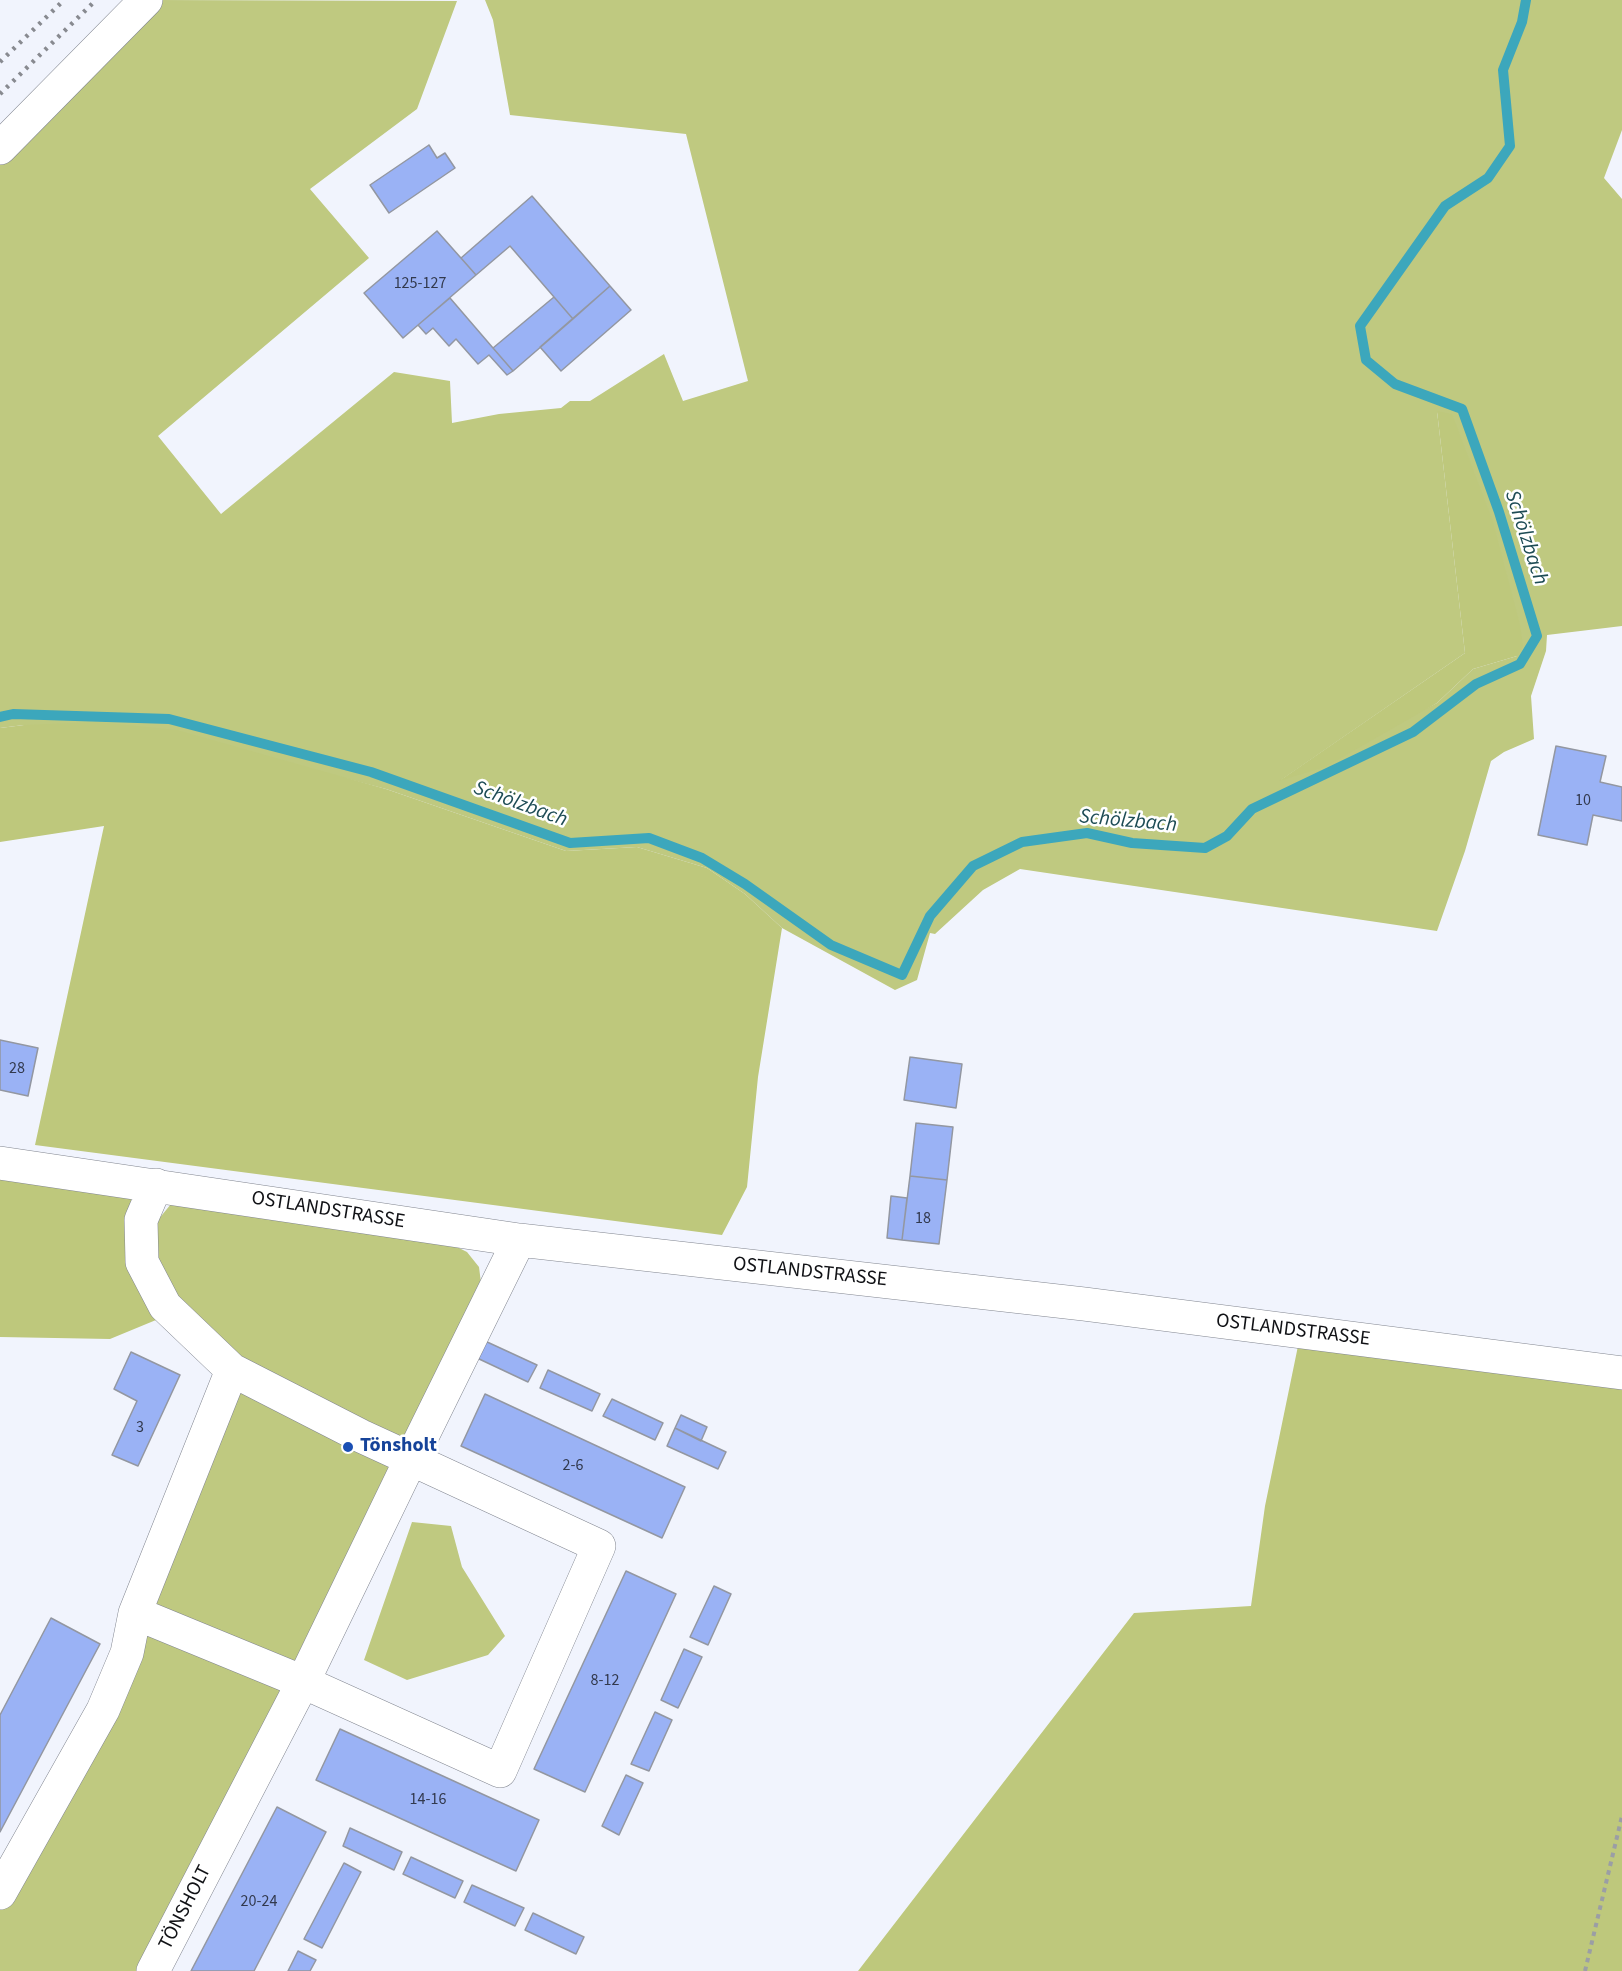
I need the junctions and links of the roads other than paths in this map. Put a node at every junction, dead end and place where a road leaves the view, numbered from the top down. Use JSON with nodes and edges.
{"nodes":[{"id":1,"x":146,"y":0,"type":"edge"},
{"id":2,"x":0,"y":148,"type":"edge"},
{"id":3,"x":0,"y":1163,"type":"edge"},
{"id":4,"x":156,"y":1185,"type":"junction"},
{"id":5,"x":519,"y":1240,"type":"junction"},
{"id":6,"x":232,"y":1370,"type":"junction"},
{"id":7,"x":1622,"y":1373,"type":"edge"},
{"id":8,"x":411,"y":1459,"type":"junction"},
{"id":9,"x":135,"y":1613,"type":"junction"},
{"id":10,"x":303,"y":1682,"type":"junction"},
{"id":11,"x":0,"y":1893,"type":"edge"},
{"id":12,"x":153,"y":1971,"type":"edge"}],
"edges":[{"from":1,"to":2,"type":"street"},
{"from":3,"to":4,"type":"street","name":"OSTLANDSTRASSE"},
{"from":4,"to":5,"type":"street","name":"OSTLANDSTRASSE"},
{"from":4,"to":6,"type":"street"},
{"from":5,"to":7,"type":"street","name":"OSTLANDSTRASSE"},
{"from":5,"to":8,"type":"street","name":"TÖNSHOLT"},
{"from":6,"to":8,"type":"street"},
{"from":6,"to":9,"type":"street"},
{"from":8,"to":10,"type":"street","name":"TÖNSHOLT"},
{"from":8,"to":10,"type":"street"},
{"from":9,"to":10,"type":"street"},
{"from":9,"to":11,"type":"street"},
{"from":10,"to":12,"type":"street","name":"TÖNSHOLT"}]}
